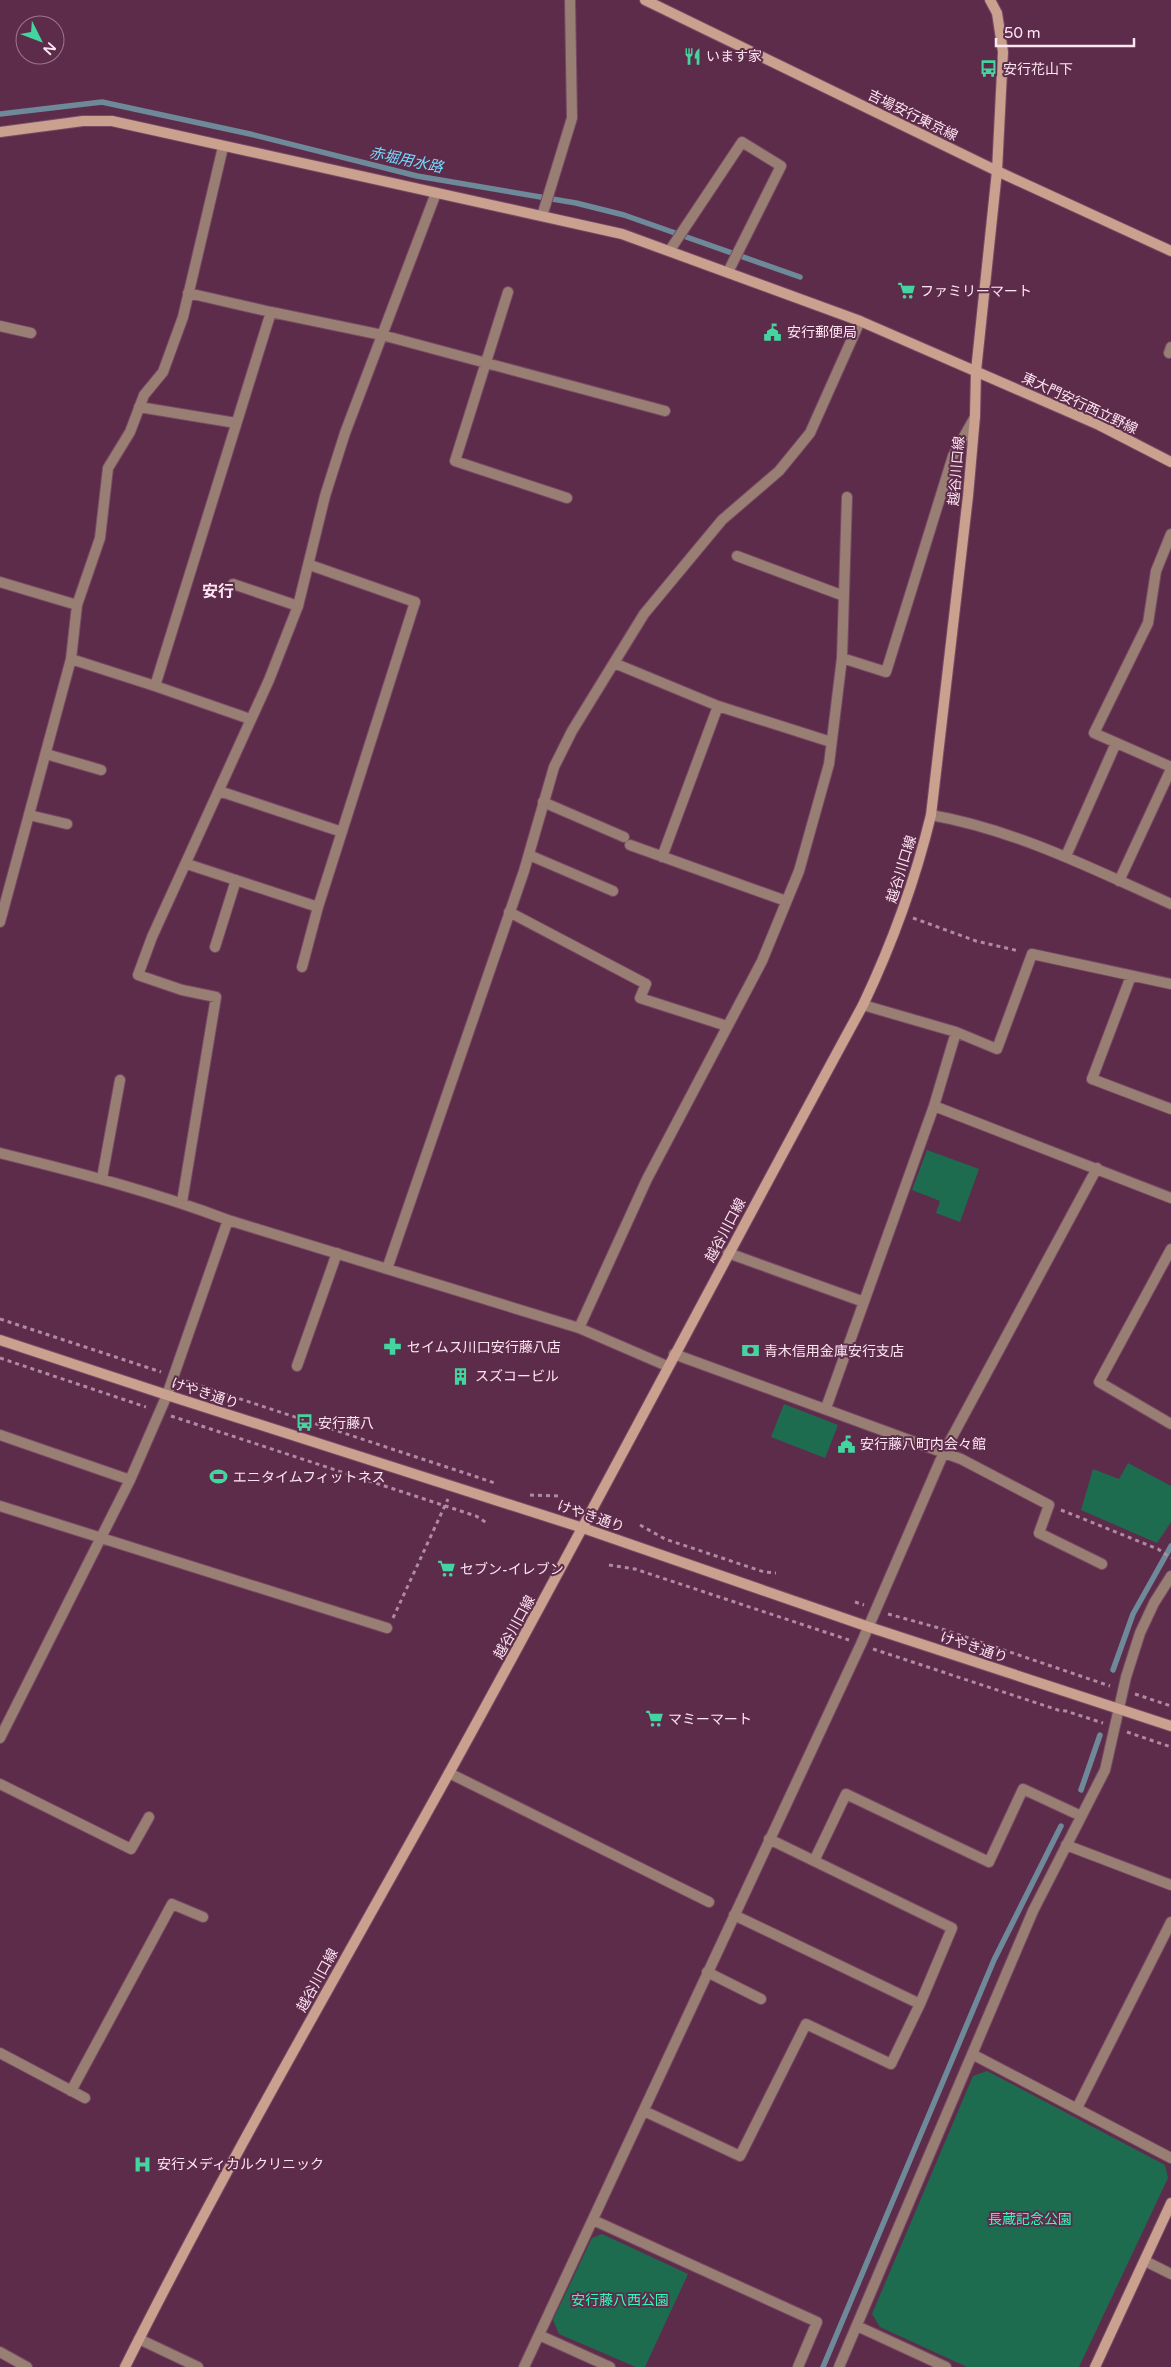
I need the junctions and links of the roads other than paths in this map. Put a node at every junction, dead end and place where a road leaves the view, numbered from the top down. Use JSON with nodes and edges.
{"nodes":[{"id":1,"x":570,"y":0,"type":"edge"},
{"id":2,"x":646,"y":0,"type":"edge"},
{"id":3,"x":990,"y":0,"type":"edge"},
{"id":4,"x":0,"y":132,"type":"edge"},
{"id":5,"x":223,"y":146,"type":"junction"},
{"id":6,"x":997,"y":171,"type":"junction"},
{"id":7,"x":436,"y":193,"type":"junction"},
{"id":8,"x":543,"y":213,"type":"junction"},
{"id":9,"x":670,"y":250,"type":"junction"},
{"id":10,"x":1171,"y":251,"type":"edge"},
{"id":11,"x":728,"y":272,"type":"junction"},
{"id":12,"x":508,"y":292,"type":"dead end"},
{"id":13,"x":188,"y":293,"type":"junction"},
{"id":14,"x":270,"y":312,"type":"junction"},
{"id":15,"x":860,"y":320,"type":"junction"},
{"id":16,"x":0,"y":326,"type":"edge"},
{"id":17,"x":31,"y":333,"type":"dead end"},
{"id":18,"x":382,"y":335,"type":"junction"},
{"id":19,"x":484,"y":363,"type":"junction"},
{"id":20,"x":976,"y":371,"type":"junction"},
{"id":21,"x":139,"y":407,"type":"junction"},
{"id":22,"x":665,"y":411,"type":"dead end"},
{"id":23,"x":975,"y":416,"type":"junction"},
{"id":24,"x":236,"y":423,"type":"junction"},
{"id":25,"x":1171,"y":462,"type":"edge"},
{"id":26,"x":847,"y":497,"type":"dead end"},
{"id":27,"x":567,"y":498,"type":"dead end"},
{"id":28,"x":1171,"y":534,"type":"edge"},
{"id":29,"x":737,"y":556,"type":"dead end"},
{"id":30,"x":310,"y":565,"type":"junction"},
{"id":31,"x":233,"y":584,"type":"dead end"},
{"id":32,"x":1,"y":585,"type":"edge"},
{"id":33,"x":844,"y":596,"type":"junction"},
{"id":34,"x":77,"y":605,"type":"junction"},
{"id":35,"x":298,"y":606,"type":"junction"},
{"id":36,"x":842,"y":658,"type":"junction"},
{"id":37,"x":71,"y":659,"type":"junction"},
{"id":38,"x":614,"y":663,"type":"junction"},
{"id":39,"x":155,"y":686,"type":"junction"},
{"id":40,"x":718,"y":706,"type":"junction"},
{"id":41,"x":250,"y":719,"type":"junction"},
{"id":42,"x":831,"y":742,"type":"junction"},
{"id":43,"x":1116,"y":743,"type":"junction"},
{"id":44,"x":46,"y":754,"type":"junction"},
{"id":45,"x":1171,"y":768,"type":"edge"},
{"id":46,"x":101,"y":770,"type":"dead end"},
{"id":47,"x":219,"y":791,"type":"junction"},
{"id":48,"x":543,"y":802,"type":"junction"},
{"id":49,"x":29,"y":815,"type":"junction"},
{"id":50,"x":931,"y":815,"type":"junction"},
{"id":51,"x":66,"y":824,"type":"dead end"},
{"id":52,"x":342,"y":832,"type":"junction"},
{"id":53,"x":529,"y":855,"type":"junction"},
{"id":54,"x":1066,"y":856,"type":"junction"},
{"id":55,"x":662,"y":857,"type":"junction"},
{"id":56,"x":187,"y":864,"type":"junction"},
{"id":57,"x":236,"y":880,"type":"junction"},
{"id":58,"x":1119,"y":881,"type":"junction"},
{"id":59,"x":613,"y":891,"type":"dead end"},
{"id":60,"x":786,"y":901,"type":"junction"},
{"id":61,"x":1171,"y":904,"type":"edge"},
{"id":62,"x":318,"y":908,"type":"junction"},
{"id":63,"x":509,"y":912,"type":"junction"},
{"id":64,"x":0,"y":922,"type":"edge"},
{"id":65,"x":215,"y":946,"type":"dead end"},
{"id":66,"x":302,"y":967,"type":"dead end"},
{"id":67,"x":1131,"y":976,"type":"junction"},
{"id":68,"x":1171,"y":984,"type":"edge"},
{"id":69,"x":863,"y":1005,"type":"junction"},
{"id":70,"x":727,"y":1026,"type":"junction"},
{"id":71,"x":956,"y":1032,"type":"junction"},
{"id":72,"x":120,"y":1080,"type":"dead end"},
{"id":73,"x":934,"y":1106,"type":"junction"},
{"id":74,"x":1171,"y":1109,"type":"edge"},
{"id":75,"x":0,"y":1153,"type":"edge"},
{"id":76,"x":1097,"y":1168,"type":"junction"},
{"id":77,"x":102,"y":1178,"type":"junction"},
{"id":78,"x":1171,"y":1198,"type":"edge"},
{"id":79,"x":182,"y":1202,"type":"junction"},
{"id":80,"x":228,"y":1220,"type":"junction"},
{"id":81,"x":1171,"y":1249,"type":"edge"},
{"id":82,"x":337,"y":1253,"type":"junction"},
{"id":83,"x":728,"y":1253,"type":"junction"},
{"id":84,"x":387,"y":1269,"type":"junction"},
{"id":85,"x":864,"y":1302,"type":"junction"},
{"id":86,"x":579,"y":1328,"type":"junction"},
{"id":87,"x":0,"y":1340,"type":"edge"},
{"id":88,"x":674,"y":1354,"type":"junction"},
{"id":89,"x":297,"y":1366,"type":"dead end"},
{"id":90,"x":667,"y":1366,"type":"junction"},
{"id":91,"x":167,"y":1395,"type":"junction"},
{"id":92,"x":826,"y":1408,"type":"junction"},
{"id":93,"x":1171,"y":1424,"type":"edge"},
{"id":94,"x":0,"y":1434,"type":"edge"},
{"id":95,"x":944,"y":1452,"type":"junction"},
{"id":96,"x":130,"y":1480,"type":"junction"},
{"id":97,"x":0,"y":1506,"type":"edge"},
{"id":98,"x":583,"y":1528,"type":"junction"},
{"id":99,"x":101,"y":1538,"type":"junction"},
{"id":100,"x":1102,"y":1564,"type":"dead end"},
{"id":101,"x":1171,"y":1576,"type":"edge"},
{"id":102,"x":868,"y":1627,"type":"junction"},
{"id":103,"x":387,"y":1628,"type":"road end"},
{"id":104,"x":1120,"y":1709,"type":"junction"},
{"id":105,"x":1171,"y":1726,"type":"edge"},
{"id":106,"x":0,"y":1738,"type":"edge"},
{"id":107,"x":449,"y":1773,"type":"junction"},
{"id":108,"x":0,"y":1784,"type":"edge"},
{"id":109,"x":1081,"y":1816,"type":"junction"},
{"id":110,"x":149,"y":1817,"type":"dead end"},
{"id":111,"x":769,"y":1839,"type":"junction"},
{"id":112,"x":1066,"y":1845,"type":"junction"},
{"id":113,"x":814,"y":1860,"type":"junction"},
{"id":114,"x":1171,"y":1885,"type":"edge"},
{"id":115,"x":709,"y":1902,"type":"dead end"},
{"id":116,"x":734,"y":1915,"type":"junction"},
{"id":117,"x":203,"y":1917,"type":"dead end"},
{"id":118,"x":1171,"y":1922,"type":"edge"},
{"id":119,"x":708,"y":1972,"type":"junction"},
{"id":120,"x":760,"y":1999,"type":"dead end"},
{"id":121,"x":920,"y":2004,"type":"junction"},
{"id":122,"x":0,"y":2053,"type":"edge"},
{"id":123,"x":972,"y":2054,"type":"junction"},
{"id":124,"x":71,"y":2091,"type":"junction"},
{"id":125,"x":84,"y":2098,"type":"dead end"},
{"id":126,"x":1077,"y":2108,"type":"junction"},
{"id":127,"x":644,"y":2111,"type":"junction"},
{"id":128,"x":1171,"y":2158,"type":"edge"},
{"id":129,"x":1171,"y":2203,"type":"edge"},
{"id":130,"x":593,"y":2220,"type":"junction"},
{"id":131,"x":1145,"y":2261,"type":"junction"},
{"id":132,"x":1171,"y":2274,"type":"edge"},
{"id":133,"x":857,"y":2326,"type":"junction"},
{"id":134,"x":538,"y":2335,"type":"junction"},
{"id":135,"x":139,"y":2338,"type":"junction"},
{"id":136,"x":0,"y":2352,"type":"edge"},
{"id":137,"x":27,"y":2367,"type":"edge"},
{"id":138,"x":125,"y":2367,"type":"edge"},
{"id":139,"x":198,"y":2367,"type":"edge"},
{"id":140,"x":524,"y":2367,"type":"edge"},
{"id":141,"x":610,"y":2367,"type":"edge"},
{"id":142,"x":798,"y":2367,"type":"edge"},
{"id":143,"x":839,"y":2367,"type":"edge"},
{"id":144,"x":946,"y":2367,"type":"edge"},
{"id":145,"x":1095,"y":2367,"type":"edge"}],
"edges":[{"from":1,"to":8,"type":"street"},
{"from":2,"to":6,"type":"main road","name":"吉場安行東京線"},
{"from":3,"to":6,"type":"main road","name":"越谷川口線"},
{"from":4,"to":5,"type":"main road","name":"東大門安行西立野線"},
{"from":5,"to":7,"type":"main road","name":"東大門安行西立野線"},
{"from":5,"to":13,"type":"street"},
{"from":6,"to":10,"type":"main road","name":"吉場安行東京線"},
{"from":6,"to":20,"type":"main road","name":"越谷川口線"},
{"from":7,"to":8,"type":"main road","name":"東大門安行西立野線"},
{"from":7,"to":18,"type":"street"},
{"from":8,"to":9,"type":"main road","name":"東大門安行西立野線"},
{"from":9,"to":11,"type":"main road","name":"東大門安行西立野線"},
{"from":9,"to":11,"type":"street"},
{"from":11,"to":15,"type":"main road","name":"東大門安行西立野線"},
{"from":12,"to":19,"type":"street"},
{"from":13,"to":14,"type":"street"},
{"from":13,"to":21,"type":"street"},
{"from":14,"to":18,"type":"street"},
{"from":14,"to":24,"type":"street"},
{"from":15,"to":20,"type":"main road","name":"東大門安行西立野線"},
{"from":15,"to":38,"type":"street"},
{"from":16,"to":17,"type":"street"},
{"from":18,"to":19,"type":"street"},
{"from":18,"to":30,"type":"street"},
{"from":19,"to":22,"type":"street"},
{"from":19,"to":27,"type":"street"},
{"from":20,"to":23,"type":"main road","name":"越谷川口線"},
{"from":20,"to":25,"type":"main road","name":"東大門安行西立野線"},
{"from":21,"to":24,"type":"street"},
{"from":21,"to":34,"type":"street"},
{"from":23,"to":36,"type":"street"},
{"from":23,"to":50,"type":"main road","name":"越谷川口線"},
{"from":24,"to":39,"type":"street"},
{"from":26,"to":33,"type":"street"},
{"from":28,"to":43,"type":"street"},
{"from":29,"to":33,"type":"street"},
{"from":30,"to":35,"type":"street"},
{"from":30,"to":52,"type":"street"},
{"from":31,"to":35,"type":"street"},
{"from":32,"to":34,"type":"street"},
{"from":33,"to":36,"type":"street"},
{"from":34,"to":37,"type":"street"},
{"from":35,"to":41,"type":"street"},
{"from":36,"to":42,"type":"street"},
{"from":37,"to":39,"type":"street"},
{"from":37,"to":44,"type":"street"},
{"from":38,"to":40,"type":"street"},
{"from":38,"to":48,"type":"street"},
{"from":39,"to":41,"type":"street"},
{"from":40,"to":42,"type":"street"},
{"from":40,"to":55,"type":"street"},
{"from":41,"to":47,"type":"street"},
{"from":42,"to":60,"type":"street"},
{"from":43,"to":45,"type":"street"},
{"from":43,"to":54,"type":"street"},
{"from":44,"to":46,"type":"street"},
{"from":44,"to":49,"type":"street"},
{"from":45,"to":58,"type":"street"},
{"from":47,"to":52,"type":"street"},
{"from":47,"to":56,"type":"street"},
{"from":48,"to":53,"type":"street"},
{"from":48,"to":55,"type":"street"},
{"from":49,"to":51,"type":"street"},
{"from":49,"to":64,"type":"street"},
{"from":50,"to":54,"type":"street"},
{"from":50,"to":69,"type":"main road","name":"越谷川口線"},
{"from":52,"to":62,"type":"street"},
{"from":53,"to":59,"type":"street"},
{"from":53,"to":63,"type":"street"},
{"from":54,"to":58,"type":"street"},
{"from":55,"to":60,"type":"street"},
{"from":56,"to":57,"type":"street"},
{"from":56,"to":79,"type":"street"},
{"from":57,"to":62,"type":"street"},
{"from":57,"to":65,"type":"street"},
{"from":58,"to":61,"type":"street"},
{"from":60,"to":70,"type":"street"},
{"from":62,"to":66,"type":"street"},
{"from":63,"to":70,"type":"street"},
{"from":63,"to":84,"type":"street"},
{"from":67,"to":68,"type":"street"},
{"from":67,"to":71,"type":"street"},
{"from":67,"to":74,"type":"street"},
{"from":69,"to":71,"type":"street"},
{"from":69,"to":83,"type":"main road","name":"越谷川口線"},
{"from":70,"to":86,"type":"street"},
{"from":71,"to":73,"type":"street"},
{"from":72,"to":77,"type":"street"},
{"from":73,"to":76,"type":"street"},
{"from":73,"to":85,"type":"street"},
{"from":75,"to":77,"type":"street"},
{"from":76,"to":78,"type":"street"},
{"from":76,"to":95,"type":"street"},
{"from":77,"to":79,"type":"street"},
{"from":79,"to":80,"type":"street"},
{"from":80,"to":82,"type":"street"},
{"from":80,"to":91,"type":"street"},
{"from":81,"to":93,"type":"street"},
{"from":82,"to":84,"type":"street"},
{"from":82,"to":89,"type":"street"},
{"from":83,"to":85,"type":"street"},
{"from":83,"to":88,"type":"main road","name":"越谷川口線"},
{"from":84,"to":86,"type":"street"},
{"from":85,"to":92,"type":"street"},
{"from":86,"to":90,"type":"street"},
{"from":87,"to":91,"type":"main road","name":"けやき通り"},
{"from":88,"to":90,"type":"main road","name":"越谷川口線"},
{"from":88,"to":92,"type":"street"},
{"from":90,"to":98,"type":"main road","name":"越谷川口線"},
{"from":91,"to":96,"type":"street"},
{"from":91,"to":98,"type":"main road","name":"けやき通り"},
{"from":92,"to":95,"type":"street"},
{"from":94,"to":96,"type":"street"},
{"from":95,"to":100,"type":"street"},
{"from":95,"to":102,"type":"street"},
{"from":96,"to":99,"type":"street"},
{"from":97,"to":99,"type":"street"},
{"from":98,"to":102,"type":"main road","name":"けやき通り"},
{"from":98,"to":107,"type":"main road","name":"越谷川口線"},
{"from":99,"to":103,"type":"street"},
{"from":99,"to":106,"type":"street"},
{"from":101,"to":104,"type":"street"},
{"from":102,"to":104,"type":"main road","name":"けやき通り"},
{"from":102,"to":111,"type":"street"},
{"from":104,"to":105,"type":"main road","name":"けやき通り"},
{"from":104,"to":109,"type":"street"},
{"from":107,"to":115,"type":"street"},
{"from":107,"to":135,"type":"main road","name":"越谷川口線"},
{"from":108,"to":110,"type":"street"},
{"from":109,"to":112,"type":"street"},
{"from":109,"to":113,"type":"street"},
{"from":111,"to":113,"type":"street"},
{"from":111,"to":116,"type":"street"},
{"from":112,"to":114,"type":"street"},
{"from":112,"to":123,"type":"street"},
{"from":113,"to":121,"type":"street"},
{"from":116,"to":119,"type":"street"},
{"from":116,"to":121,"type":"street"},
{"from":117,"to":124,"type":"street"},
{"from":118,"to":126,"type":"street"},
{"from":119,"to":120,"type":"street"},
{"from":119,"to":127,"type":"street"},
{"from":121,"to":127,"type":"street"},
{"from":122,"to":124,"type":"street"},
{"from":123,"to":126,"type":"street"},
{"from":123,"to":133,"type":"street"},
{"from":124,"to":125,"type":"street"},
{"from":126,"to":128,"type":"street"},
{"from":127,"to":130,"type":"street"},
{"from":129,"to":131,"type":"main road"},
{"from":130,"to":134,"type":"street"},
{"from":130,"to":142,"type":"street"},
{"from":131,"to":132,"type":"street"},
{"from":131,"to":145,"type":"main road"},
{"from":133,"to":143,"type":"street"},
{"from":133,"to":144,"type":"street"},
{"from":134,"to":140,"type":"street"},
{"from":134,"to":141,"type":"street"},
{"from":135,"to":138,"type":"main road","name":"越谷川口線"},
{"from":135,"to":139,"type":"street"},
{"from":136,"to":137,"type":"street"}]}
